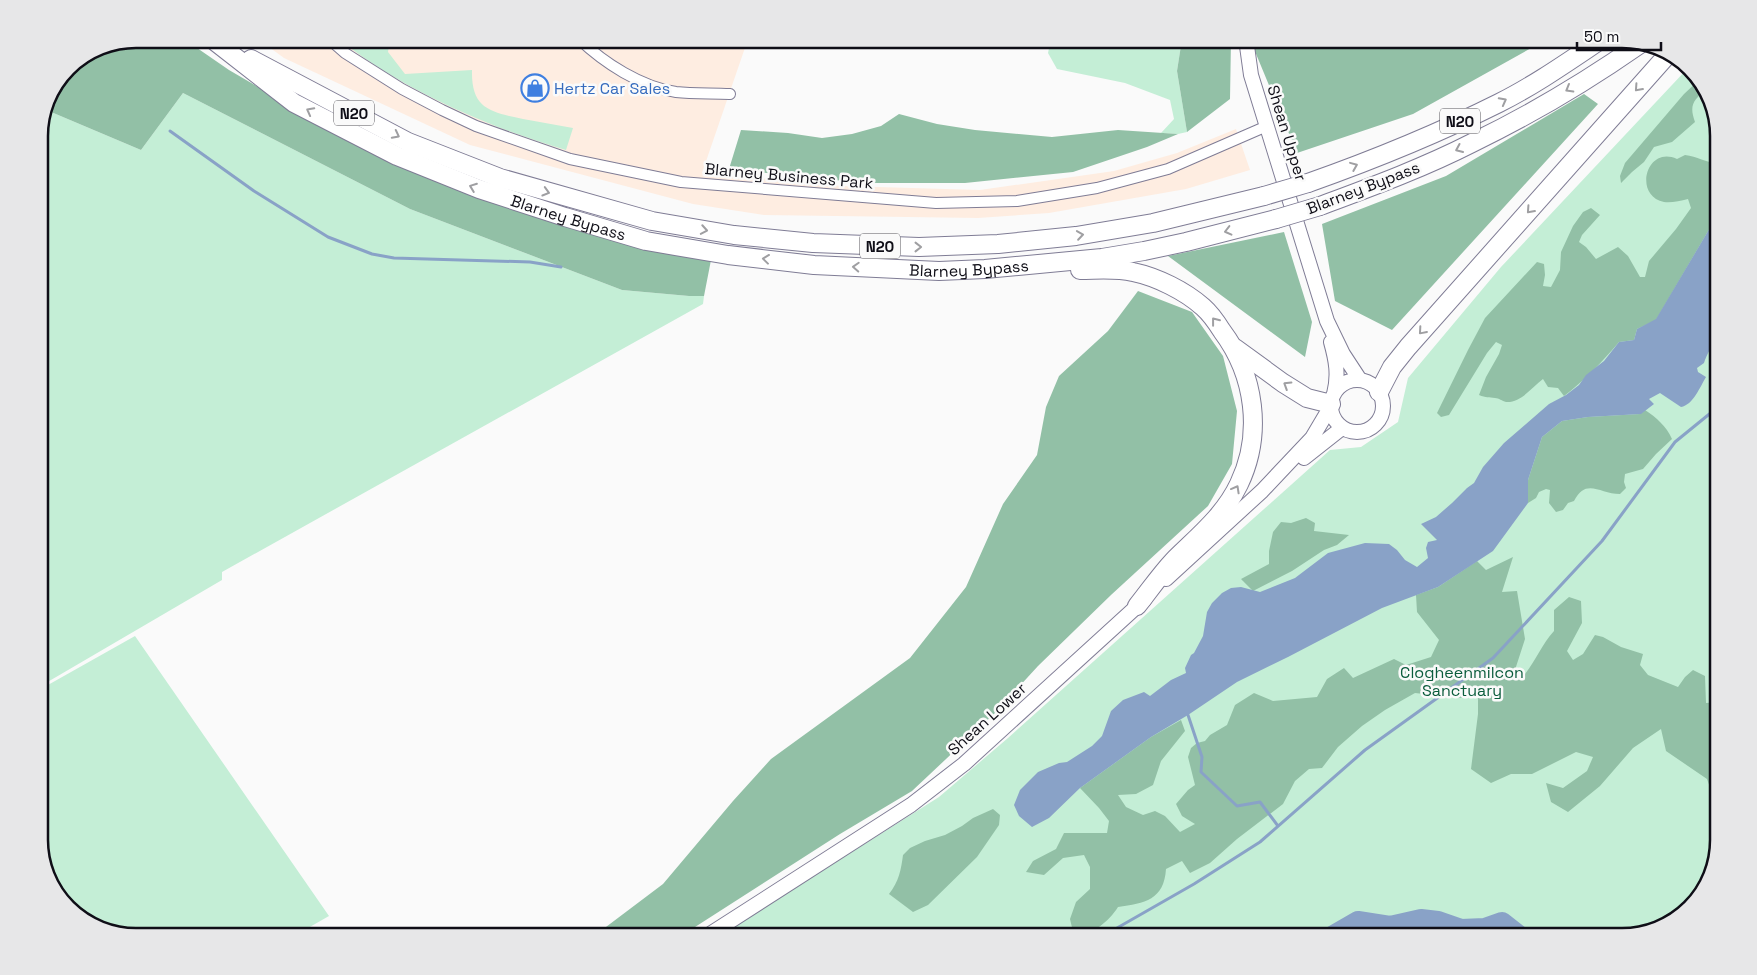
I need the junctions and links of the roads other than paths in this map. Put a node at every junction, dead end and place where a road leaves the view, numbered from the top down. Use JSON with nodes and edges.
{"nodes":[{"id":1,"x":225,"y":48,"type":"edge"},
{"id":2,"x":230,"y":48,"type":"edge"},
{"id":3,"x":340,"y":48,"type":"edge"},
{"id":4,"x":589,"y":48,"type":"edge"},
{"id":5,"x":1247,"y":48,"type":"edge"},
{"id":6,"x":1588,"y":48,"type":"edge"},
{"id":7,"x":1634,"y":48,"type":"edge"},
{"id":8,"x":1664,"y":59,"type":"edge"},
{"id":9,"x":730,"y":94,"type":"dead end"},
{"id":10,"x":1267,"y":126,"type":"junction"},
{"id":11,"x":939,"y":271,"type":"junction"},
{"id":12,"x":1328,"y":321,"type":"junction"},
{"id":13,"x":1235,"y":348,"type":"junction"},
{"id":14,"x":1360,"y":380,"type":"junction"},
{"id":15,"x":1379,"y":392,"type":"junction"},
{"id":16,"x":1331,"y":402,"type":"junction"},
{"id":17,"x":1342,"y":428,"type":"junction"},
{"id":18,"x":1262,"y":491,"type":"junction"},
{"id":19,"x":1137,"y":606,"type":"junction"},
{"id":20,"x":719,"y":928,"type":"edge"}],
"edges":[{"from":11,"to":1,"type":"highway","name":"Blarney Bypass","number":"N20","one_way":true},
{"from":2,"to":6,"type":"highway","name":"Blarney Bypass","number":"N20","one_way":true,"bridge":true},
{"from":3,"to":10,"type":"street","name":"Blarney Business Park"},
{"from":4,"to":9,"type":"street"},
{"from":5,"to":10,"type":"main road","name":"Shean Upper"},
{"from":7,"to":11,"type":"highway","name":"Blarney Bypass","number":"N20","one_way":true,"bridge":true},
{"from":8,"to":15,"type":"highway","one_way":true},
{"from":10,"to":12,"type":"main road","name":"Shean Upper"},
{"from":13,"to":11,"type":"highway","one_way":true},
{"from":12,"to":14,"type":"main road","name":"Shean Upper"},
{"from":12,"to":16,"type":"main road","name":"Shean Upper"},
{"from":16,"to":13,"type":"highway","one_way":true},
{"from":19,"to":13,"type":"highway","one_way":true},
{"from":14,"to":15,"type":"main road"},
{"from":14,"to":16,"type":"main road"},
{"from":15,"to":17,"type":"main road"},
{"from":16,"to":17,"type":"main road"},
{"from":16,"to":18,"type":"main road","name":"Shean Lower"},
{"from":17,"to":18,"type":"main road","name":"Shean Lower"},
{"from":18,"to":19,"type":"main road","name":"Shean Lower"},
{"from":19,"to":20,"type":"main road","name":"Shean Lower"}]}
